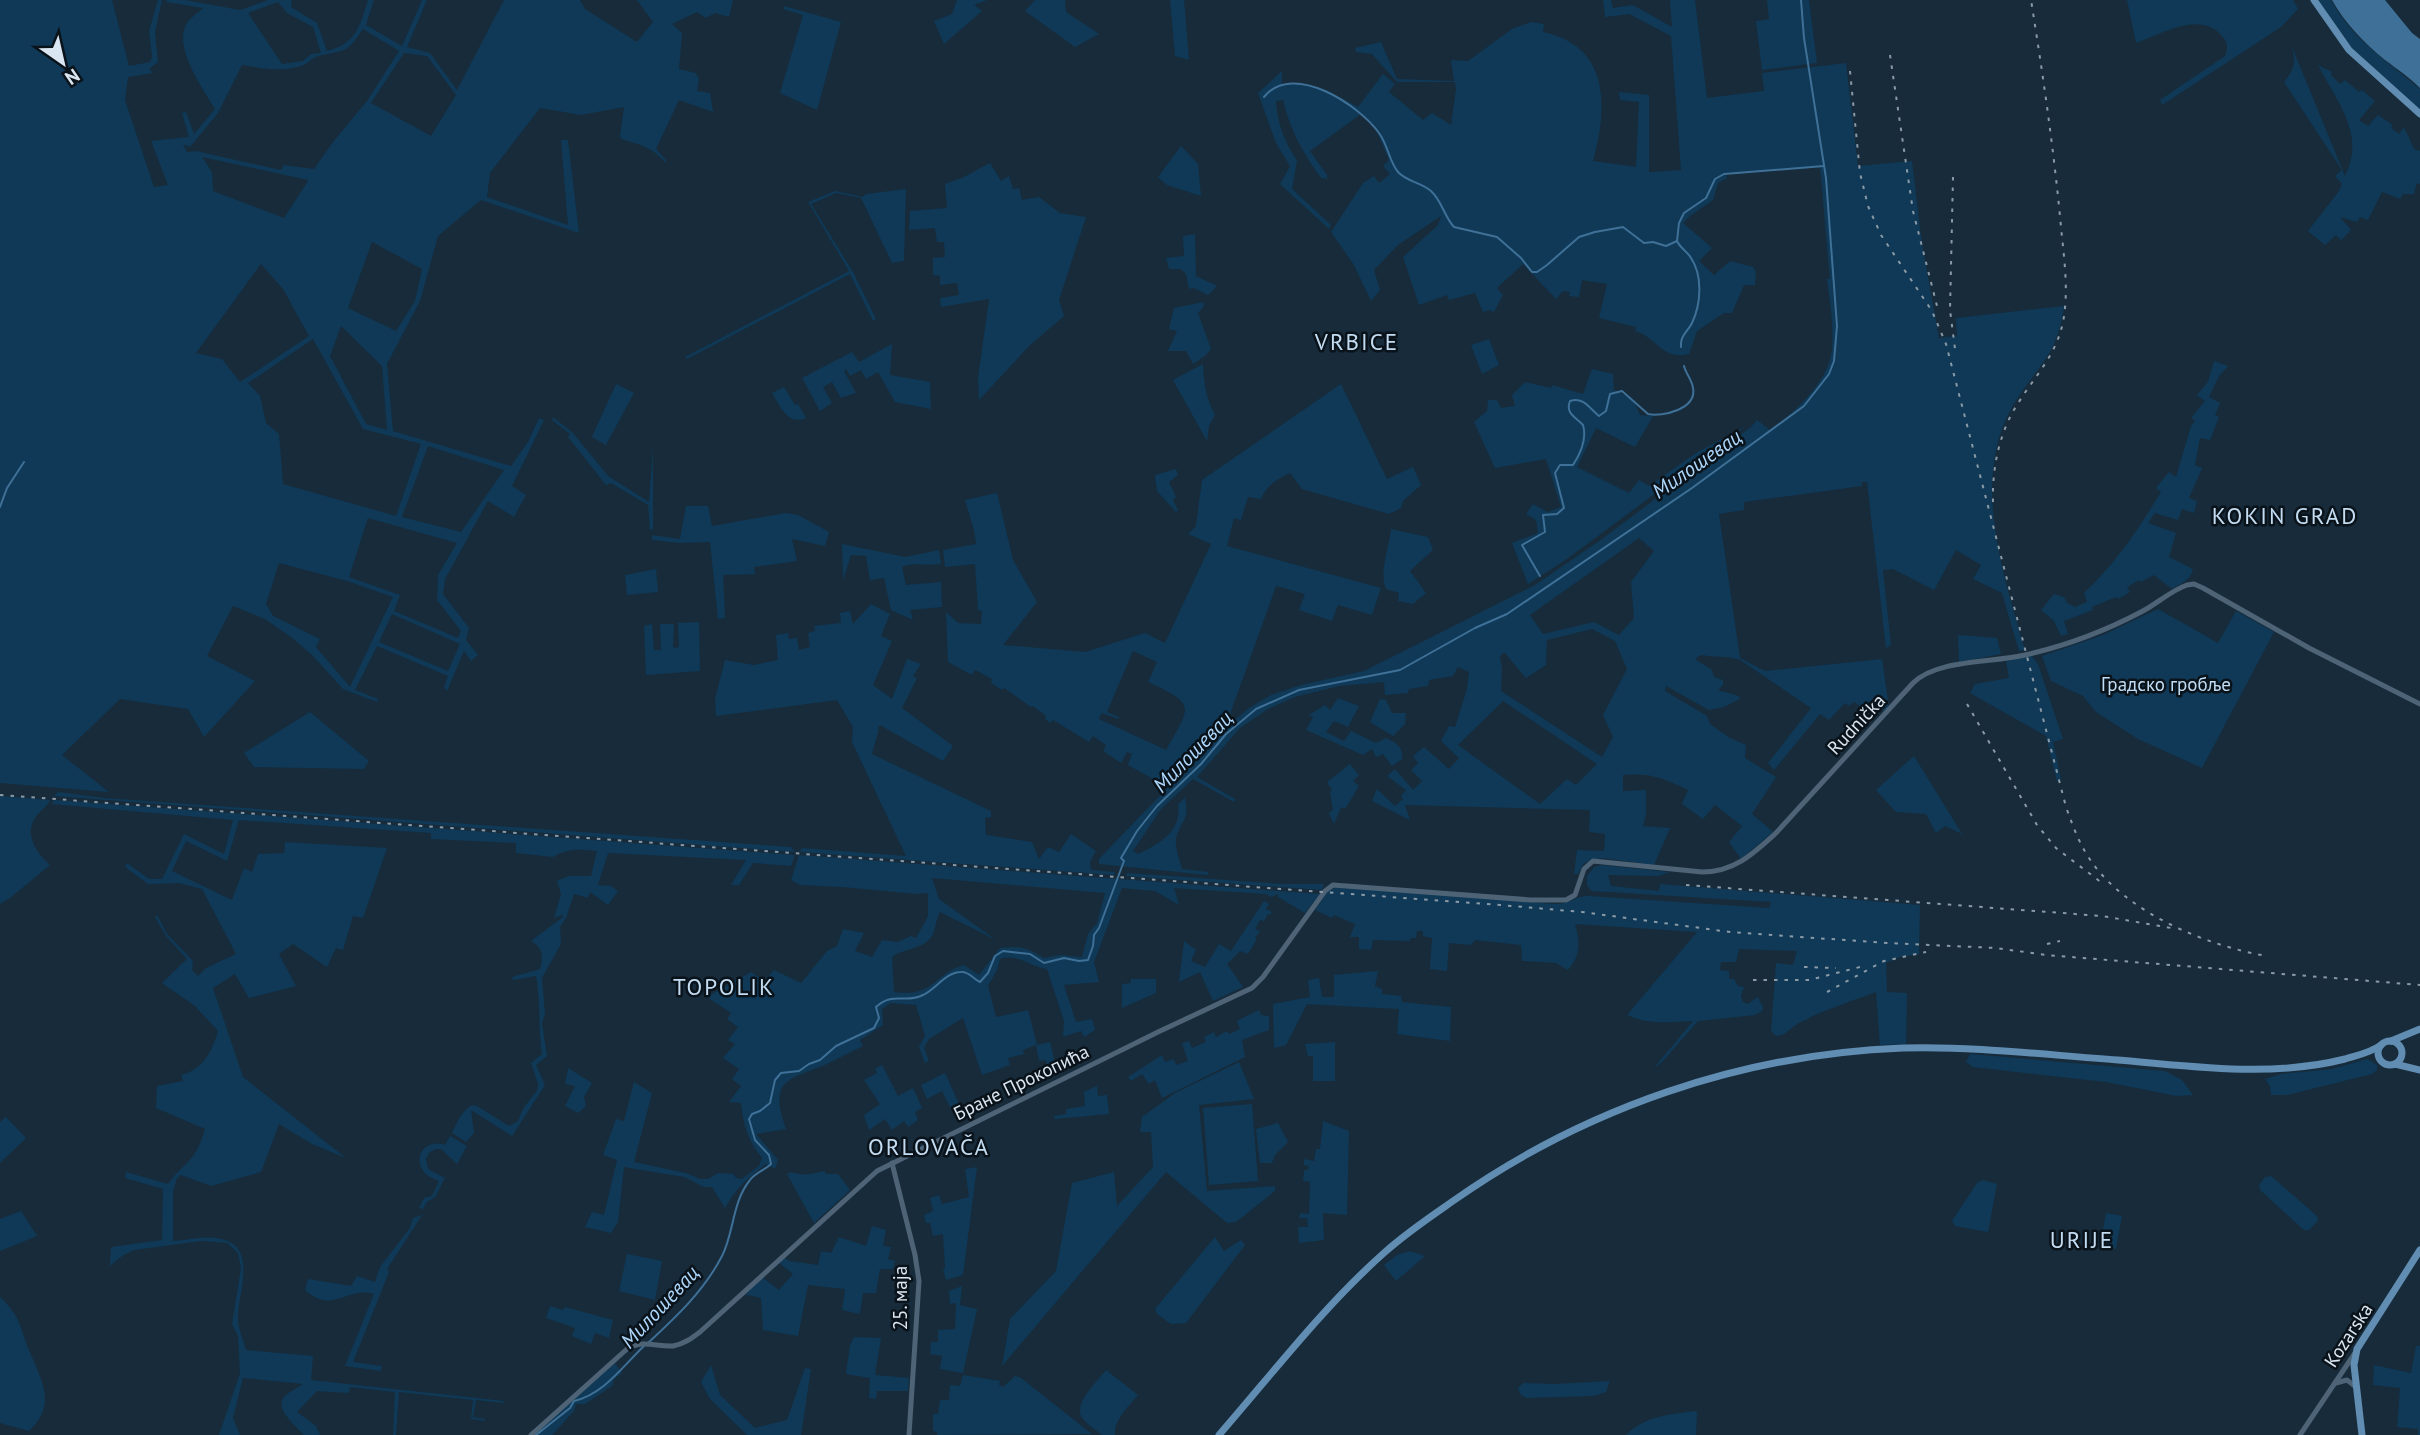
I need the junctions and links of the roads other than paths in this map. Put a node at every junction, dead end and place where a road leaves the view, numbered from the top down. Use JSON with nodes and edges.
{"nodes":[{"id":1,"x":2314,"y":0,"type":"edge"},
{"id":2,"x":2420,"y":114,"type":"edge"},
{"id":3,"x":2420,"y":704,"type":"edge"},
{"id":4,"x":1324,"y":892,"type":"joint"},
{"id":5,"x":2420,"y":1029,"type":"edge"},
{"id":6,"x":2409,"y":1034,"type":"junction"},
{"id":7,"x":2390,"y":1041,"type":"junction"},
{"id":8,"x":2381,"y":1045,"type":"junction"},
{"id":9,"x":2401,"y":1051,"type":"junction"},
{"id":10,"x":2365,"y":1054,"type":"junction"},
{"id":11,"x":2379,"y":1056,"type":"junction"},
{"id":12,"x":2395,"y":1064,"type":"junction"},
{"id":13,"x":2410,"y":1066,"type":"junction"},
{"id":14,"x":2420,"y":1070,"type":"edge"},
{"id":15,"x":892,"y":1163,"type":"junction"},
{"id":16,"x":2420,"y":1250,"type":"edge"},
{"id":17,"x":2357,"y":1349,"type":"junction"},
{"id":18,"x":2334,"y":1385,"type":"junction"},
{"id":19,"x":2356,"y":1387,"type":"junction"},
{"id":20,"x":531,"y":1435,"type":"edge"},
{"id":21,"x":909,"y":1435,"type":"edge"},
{"id":22,"x":1219,"y":1435,"type":"edge"},
{"id":23,"x":2300,"y":1435,"type":"edge"},
{"id":24,"x":2362,"y":1435,"type":"edge"}],
"edges":[{"from":1,"to":2,"type":"main road"},
{"from":3,"to":4,"type":"street","name":"Rudnička"},
{"from":4,"to":15,"type":"street","name":"Бране Прокопића"},
{"from":5,"to":6,"type":"main road"},
{"from":6,"to":7,"type":"main road"},
{"from":6,"to":9,"type":"main road"},
{"from":7,"to":8,"type":"main road"},
{"from":7,"to":9,"type":"main road"},
{"from":8,"to":10,"type":"main road"},
{"from":8,"to":11,"type":"main road"},
{"from":9,"to":12,"type":"main road"},
{"from":9,"to":13,"type":"main road"},
{"from":10,"to":11,"type":"main road"},
{"from":10,"to":22,"type":"main road"},
{"from":11,"to":12,"type":"main road"},
{"from":12,"to":13,"type":"main road"},
{"from":13,"to":14,"type":"main road"},
{"from":15,"to":20,"type":"street","name":"Бране Прокопића"},
{"from":15,"to":21,"type":"street","name":"25. маја"},
{"from":16,"to":17,"type":"main road","name":"Kozarska"},
{"from":17,"to":18,"type":"street","name":"Kozarska"},
{"from":17,"to":19,"type":"main road"},
{"from":18,"to":19,"type":"street"},
{"from":18,"to":23,"type":"street","name":"Kozarska"},
{"from":19,"to":24,"type":"main road"}]}
